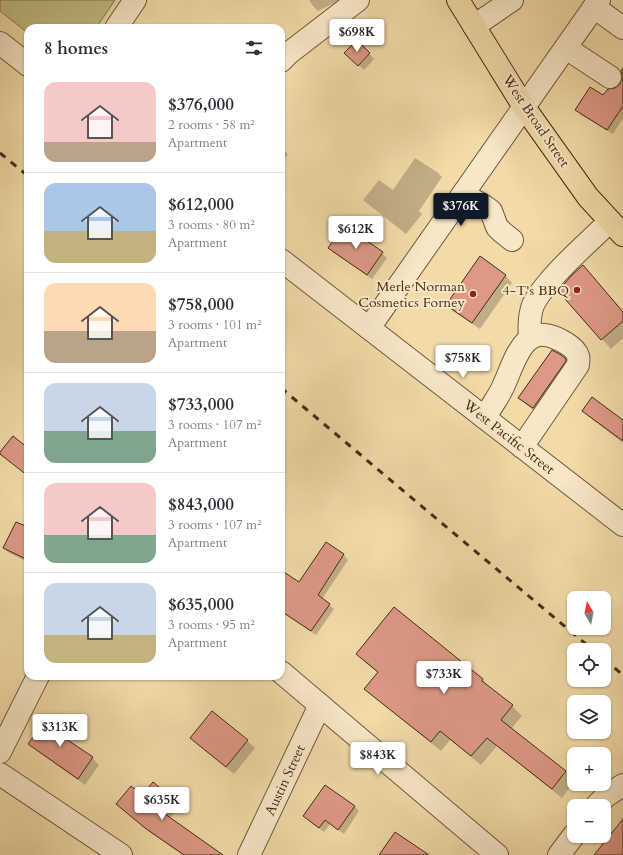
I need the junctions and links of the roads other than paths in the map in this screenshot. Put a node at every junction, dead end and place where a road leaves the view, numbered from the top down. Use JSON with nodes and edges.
{"nodes":[{"id":1,"x":135,"y":0,"type":"edge"},
{"id":2,"x":358,"y":0,"type":"edge"},
{"id":3,"x":458,"y":0,"type":"edge"},
{"id":4,"x":512,"y":0,"type":"edge"},
{"id":5,"x":597,"y":4,"type":"edge"},
{"id":6,"x":119,"y":24,"type":"edge"},
{"id":7,"x":474,"y":26,"type":"junction"},
{"id":8,"x":623,"y":28,"type":"edge"},
{"id":9,"x":0,"y":43,"type":"edge"},
{"id":10,"x":566,"y":48,"type":"junction"},
{"id":11,"x":285,"y":57,"type":"edge"},
{"id":12,"x":24,"y":62,"type":"edge"},
{"id":13,"x":610,"y":77,"type":"dead end"},
{"id":14,"x":524,"y":107,"type":"junction"},
{"id":15,"x":463,"y":194,"type":"junction"},
{"id":16,"x":617,"y":228,"type":"edge"},
{"id":17,"x":512,"y":240,"type":"dead end"},
{"id":18,"x":285,"y":263,"type":"edge"},
{"id":19,"x":369,"y":328,"type":"junction"},
{"id":20,"x":530,"y":338,"type":"junction"},
{"id":21,"x":485,"y":418,"type":"junction"},
{"id":22,"x":522,"y":447,"type":"junction"},
{"id":23,"x":623,"y":525,"type":"edge"},
{"id":24,"x":285,"y":675,"type":"edge"},
{"id":25,"x":36,"y":680,"type":"edge"},
{"id":26,"x":320,"y":705,"type":"junction"},
{"id":27,"x":0,"y":752,"type":"edge"},
{"id":28,"x":0,"y":774,"type":"edge"},
{"id":29,"x":623,"y":785,"type":"edge"},
{"id":30,"x":603,"y":799,"type":"edge"},
{"id":31,"x":568,"y":843,"type":"edge"},
{"id":32,"x":121,"y":855,"type":"edge"},
{"id":33,"x":249,"y":855,"type":"edge"},
{"id":34,"x":496,"y":855,"type":"edge"},
{"id":35,"x":559,"y":855,"type":"edge"}],
"edges":[{"from":1,"to":6,"type":"street"},
{"from":2,"to":11,"type":"street"},
{"from":3,"to":7,"type":"main road","name":"West Broad Street"},
{"from":4,"to":7,"type":"street"},
{"from":5,"to":8,"type":"street"},
{"from":5,"to":10,"type":"street"},
{"from":7,"to":14,"type":"main road","name":"West Broad Street"},
{"from":9,"to":12,"type":"street"},
{"from":10,"to":13,"type":"street"},
{"from":10,"to":14,"type":"street"},
{"from":14,"to":15,"type":"street"},
{"from":14,"to":16,"type":"main road","name":"West Broad Street"},
{"from":15,"to":17,"type":"street"},
{"from":15,"to":19,"type":"street"},
{"from":16,"to":20,"type":"street"},
{"from":18,"to":19,"type":"street","name":"West Pacific Street"},
{"from":19,"to":21,"type":"street","name":"West Pacific Street"},
{"from":20,"to":21,"type":"street"},
{"from":20,"to":22,"type":"street"},
{"from":21,"to":22,"type":"street","name":"West Pacific Street"},
{"from":22,"to":23,"type":"street","name":"West Pacific Street"},
{"from":24,"to":26,"type":"street"},
{"from":25,"to":27,"type":"street"},
{"from":26,"to":33,"type":"street","name":"Austin Street"},
{"from":26,"to":34,"type":"street"},
{"from":28,"to":32,"type":"street"},
{"from":29,"to":30,"type":"street"},
{"from":31,"to":35,"type":"street"}]}
